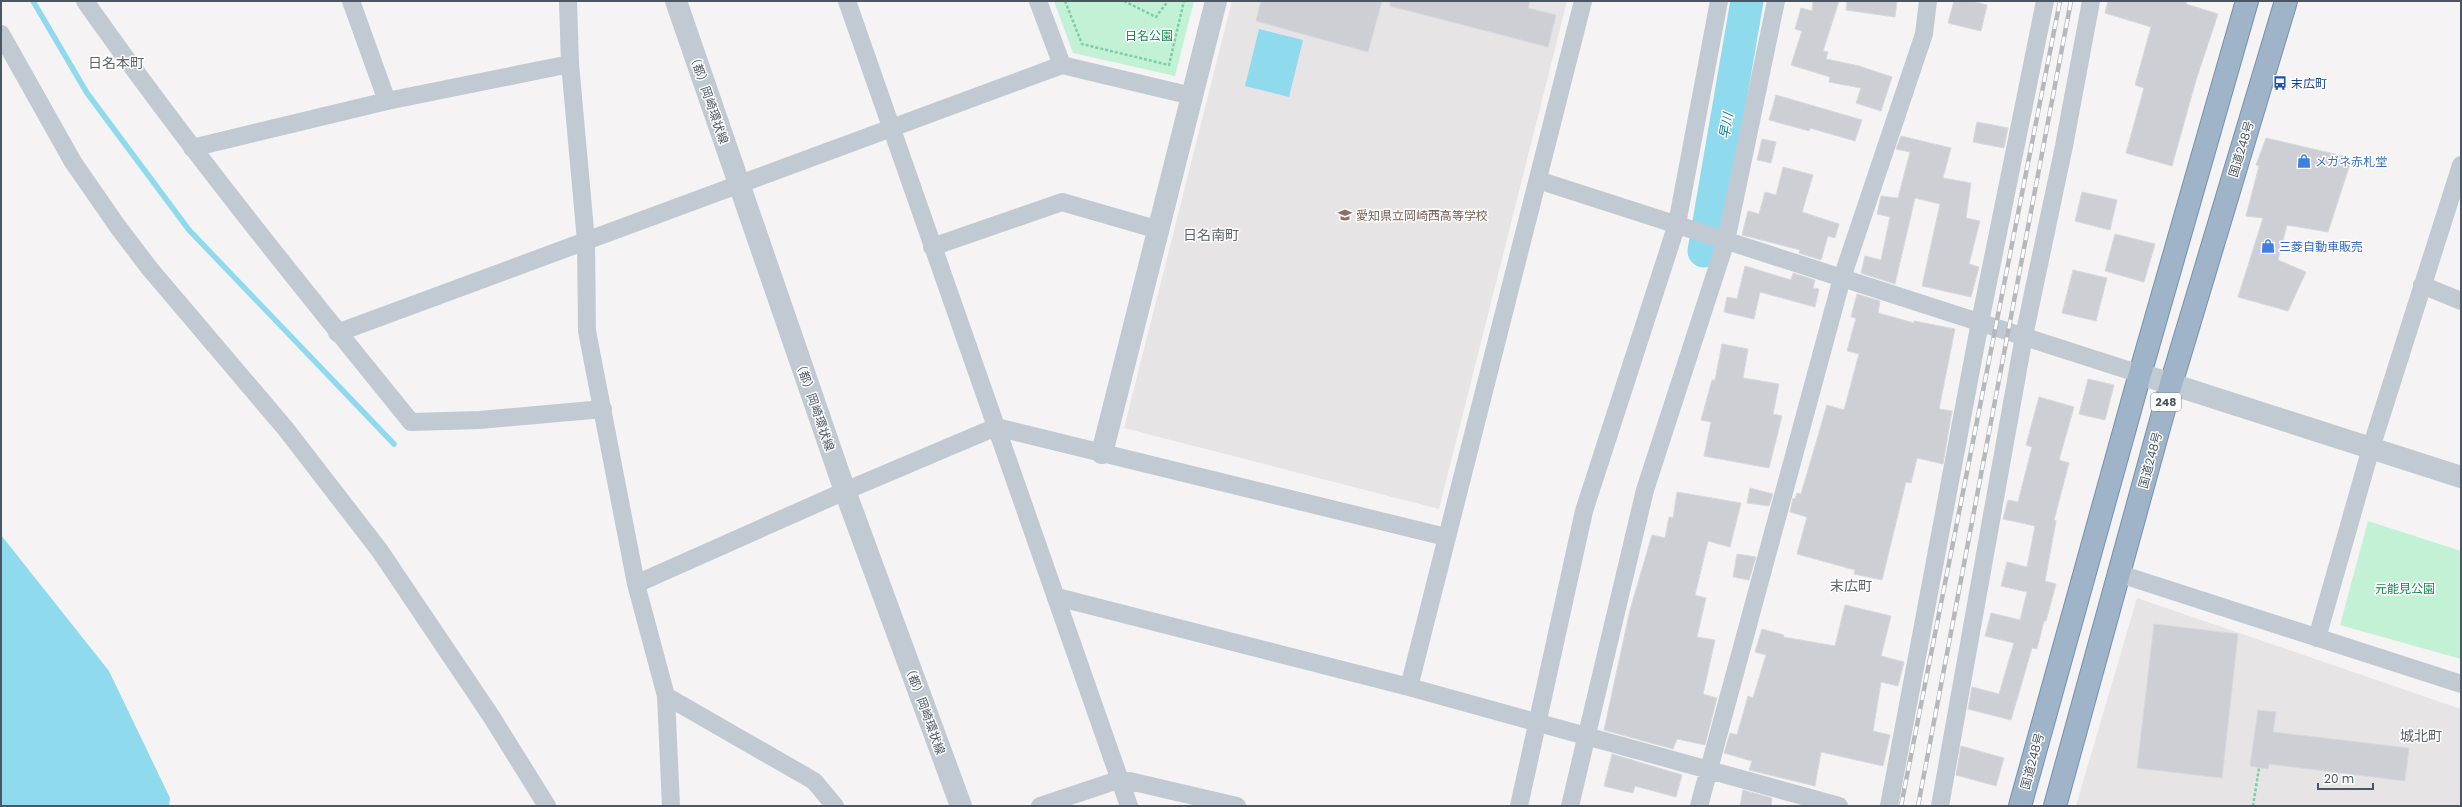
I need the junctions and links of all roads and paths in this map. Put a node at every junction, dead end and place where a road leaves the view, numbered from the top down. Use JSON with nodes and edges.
{"nodes":[{"id":1,"x":85,"y":1,"type":"edge"},
{"id":2,"x":352,"y":1,"type":"edge"},
{"id":3,"x":568,"y":1,"type":"edge"},
{"id":4,"x":676,"y":1,"type":"edge"},
{"id":5,"x":847,"y":1,"type":"edge"},
{"id":6,"x":1038,"y":1,"type":"edge"},
{"id":7,"x":1065,"y":1,"type":"edge"},
{"id":8,"x":1124,"y":1,"type":"edge"},
{"id":9,"x":1168,"y":1,"type":"edge"},
{"id":10,"x":1184,"y":1,"type":"edge"},
{"id":11,"x":1216,"y":1,"type":"edge"},
{"id":12,"x":1583,"y":1,"type":"edge"},
{"id":13,"x":1719,"y":1,"type":"edge"},
{"id":14,"x":1776,"y":1,"type":"edge"},
{"id":15,"x":1928,"y":1,"type":"edge"},
{"id":16,"x":2045,"y":1,"type":"edge"},
{"id":17,"x":2091,"y":1,"type":"edge"},
{"id":18,"x":2247,"y":1,"type":"edge"},
{"id":19,"x":2286,"y":1,"type":"edge"},
{"id":20,"x":1,"y":34,"type":"edge"},
{"id":21,"x":570,"y":64,"type":"junction"},
{"id":22,"x":1062,"y":65,"type":"junction"},
{"id":23,"x":1192,"y":96,"type":"junction"},
{"id":24,"x":387,"y":101,"type":"junction"},
{"id":25,"x":891,"y":128,"type":"junction"},
{"id":26,"x":192,"y":148,"type":"junction"},
{"id":27,"x":2461,"y":165,"type":"edge"},
{"id":28,"x":1538,"y":180,"type":"junction"},
{"id":29,"x":739,"y":184,"type":"junction"},
{"id":30,"x":1677,"y":224,"type":"junction"},
{"id":31,"x":1159,"y":230,"type":"junction"},
{"id":32,"x":1726,"y":240,"type":"junction"},
{"id":33,"x":586,"y":241,"type":"junction"},
{"id":34,"x":932,"y":247,"type":"junction"},
{"id":35,"x":1842,"y":278,"type":"junction"},
{"id":36,"x":2422,"y":285,"type":"junction"},
{"id":37,"x":2461,"y":300,"type":"edge"},
{"id":38,"x":1980,"y":322,"type":"junction"},
{"id":39,"x":337,"y":333,"type":"junction"},
{"id":40,"x":2024,"y":336,"type":"junction"},
{"id":41,"x":2140,"y":374,"type":"junction"},
{"id":42,"x":2171,"y":384,"type":"junction"},
{"id":43,"x":603,"y":409,"type":"junction"},
{"id":44,"x":996,"y":427,"type":"junction"},
{"id":45,"x":2371,"y":448,"type":"junction"},
{"id":46,"x":1102,"y":453,"type":"junction"},
{"id":47,"x":2461,"y":477,"type":"edge"},
{"id":48,"x":845,"y":491,"type":"junction"},
{"id":49,"x":1446,"y":536,"type":"junction"},
{"id":50,"x":2120,"y":574,"type":"junction"},
{"id":51,"x":636,"y":584,"type":"junction"},
{"id":52,"x":1057,"y":597,"type":"junction"},
{"id":53,"x":2317,"y":638,"type":"junction"},
{"id":54,"x":2461,"y":684,"type":"edge"},
{"id":55,"x":1409,"y":687,"type":"junction"},
{"id":56,"x":666,"y":696,"type":"junction"},
{"id":57,"x":1538,"y":723,"type":"junction"},
{"id":58,"x":1586,"y":736,"type":"junction"},
{"id":59,"x":2259,"y":768,"type":"dead end"},
{"id":60,"x":1708,"y":770,"type":"junction"},
{"id":61,"x":1121,"y":779,"type":"junction"},
{"id":62,"x":547,"y":806,"type":"edge"},
{"id":63,"x":671,"y":806,"type":"edge"},
{"id":64,"x":835,"y":806,"type":"edge"},
{"id":65,"x":961,"y":806,"type":"edge"},
{"id":66,"x":1040,"y":806,"type":"edge"},
{"id":67,"x":1129,"y":806,"type":"edge"},
{"id":68,"x":1237,"y":806,"type":"edge"},
{"id":69,"x":1519,"y":806,"type":"edge"},
{"id":70,"x":1570,"y":806,"type":"edge"},
{"id":71,"x":1699,"y":806,"type":"edge"},
{"id":72,"x":1839,"y":806,"type":"edge"},
{"id":73,"x":1889,"y":806,"type":"edge"},
{"id":74,"x":1940,"y":806,"type":"edge"},
{"id":75,"x":2020,"y":806,"type":"edge"},
{"id":76,"x":2055,"y":806,"type":"edge"},
{"id":77,"x":2253,"y":806,"type":"edge"}],
"edges":[{"from":1,"to":26,"type":"street"},
{"from":2,"to":24,"type":"street"},
{"from":3,"to":21,"type":"street"},
{"from":4,"to":29,"type":"street","name":"（都）岡崎環状線"},
{"from":5,"to":25,"type":"street"},
{"from":6,"to":22,"type":"street"},
{"from":7,"to":10,"type":"path"},
{"from":8,"to":9,"type":"path"},
{"from":11,"to":23,"type":"street"},
{"from":12,"to":28,"type":"street"},
{"from":13,"to":30,"type":"street"},
{"from":14,"to":32,"type":"street"},
{"from":15,"to":35,"type":"street"},
{"from":16,"to":38,"type":"street"},
{"from":17,"to":40,"type":"street"},
{"from":18,"to":41,"type":"highway","name":"国道248号","number":"248"},
{"from":19,"to":42,"type":"highway","name":"国道248号","number":"248"},
{"from":20,"to":62,"type":"street"},
{"from":21,"to":24,"type":"street"},
{"from":21,"to":33,"type":"street"},
{"from":22,"to":23,"type":"street"},
{"from":22,"to":25,"type":"street"},
{"from":23,"to":31,"type":"street"},
{"from":24,"to":26,"type":"street"},
{"from":25,"to":29,"type":"street"},
{"from":25,"to":34,"type":"street"},
{"from":26,"to":39,"type":"street"},
{"from":27,"to":36,"type":"street"},
{"from":28,"to":30,"type":"street"},
{"from":28,"to":49,"type":"street"},
{"from":29,"to":33,"type":"street"},
{"from":29,"to":48,"type":"street","name":"（都）岡崎環状線"},
{"from":30,"to":32,"type":"street"},
{"from":30,"to":57,"type":"street"},
{"from":31,"to":34,"type":"street"},
{"from":31,"to":46,"type":"street"},
{"from":32,"to":35,"type":"street"},
{"from":32,"to":58,"type":"street"},
{"from":33,"to":39,"type":"street"},
{"from":33,"to":43,"type":"street"},
{"from":34,"to":44,"type":"street"},
{"from":35,"to":38,"type":"street"},
{"from":35,"to":60,"type":"street"},
{"from":36,"to":37,"type":"street"},
{"from":36,"to":45,"type":"street"},
{"from":38,"to":40,"type":"street"},
{"from":38,"to":73,"type":"street"},
{"from":39,"to":43,"type":"street"},
{"from":40,"to":41,"type":"street"},
{"from":40,"to":74,"type":"street"},
{"from":41,"to":42,"type":"street"},
{"from":41,"to":75,"type":"highway","name":"国道248号","number":"248"},
{"from":42,"to":45,"type":"street"},
{"from":42,"to":50,"type":"highway","name":"国道248号","number":"248"},
{"from":43,"to":51,"type":"street"},
{"from":44,"to":46,"type":"street"},
{"from":44,"to":48,"type":"street"},
{"from":44,"to":52,"type":"street"},
{"from":45,"to":47,"type":"street"},
{"from":45,"to":53,"type":"street"},
{"from":46,"to":49,"type":"street"},
{"from":48,"to":51,"type":"street"},
{"from":48,"to":65,"type":"street","name":"（都）岡崎環状線"},
{"from":49,"to":55,"type":"street"},
{"from":50,"to":53,"type":"street"},
{"from":50,"to":76,"type":"highway","name":"国道248号","number":"248"},
{"from":51,"to":56,"type":"street"},
{"from":52,"to":55,"type":"street"},
{"from":52,"to":61,"type":"street"},
{"from":53,"to":54,"type":"street"},
{"from":55,"to":57,"type":"street"},
{"from":56,"to":63,"type":"street"},
{"from":56,"to":64,"type":"street"},
{"from":57,"to":58,"type":"street"},
{"from":57,"to":69,"type":"street"},
{"from":58,"to":60,"type":"street"},
{"from":58,"to":70,"type":"street"},
{"from":59,"to":77,"type":"path"},
{"from":60,"to":71,"type":"street"},
{"from":60,"to":72,"type":"street"},
{"from":61,"to":66,"type":"street"},
{"from":61,"to":67,"type":"street"},
{"from":61,"to":68,"type":"street"}]}
